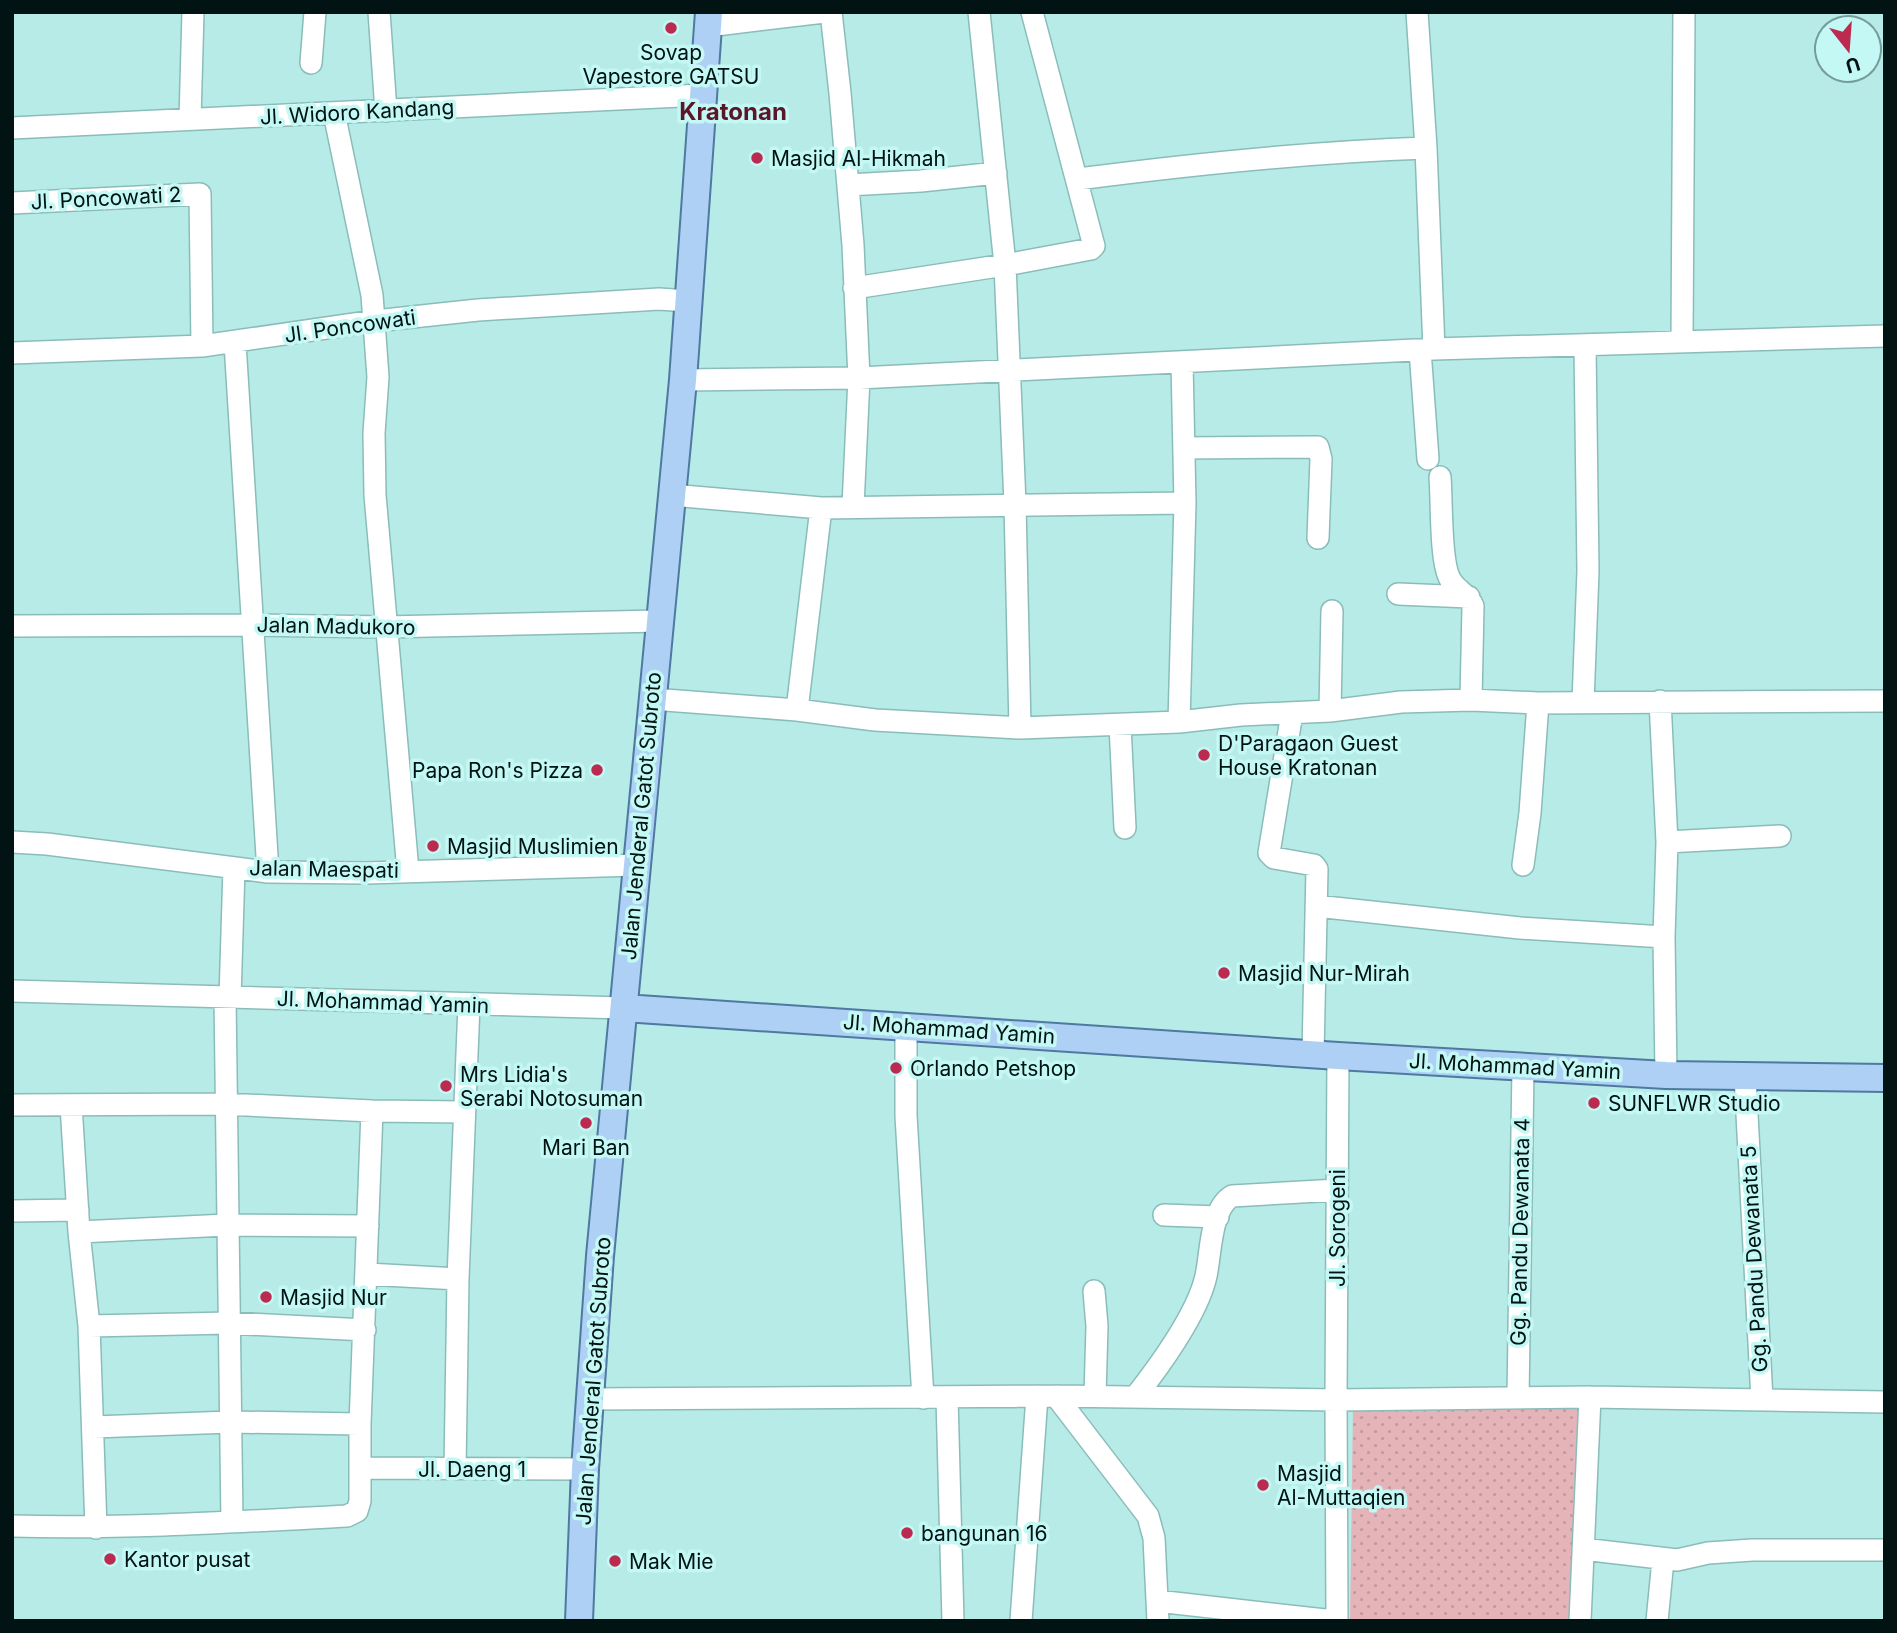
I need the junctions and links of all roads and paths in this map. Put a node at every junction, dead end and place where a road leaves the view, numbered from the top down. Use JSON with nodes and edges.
{"nodes":[{"id":1,"x":193,"y":12,"type":"edge"},
{"id":2,"x":315,"y":12,"type":"edge"},
{"id":3,"x":324,"y":12,"type":"edge"},
{"id":4,"x":379,"y":12,"type":"edge"},
{"id":5,"x":824,"y":12,"type":"edge"},
{"id":6,"x":831,"y":12,"type":"edge"},
{"id":7,"x":979,"y":12,"type":"edge"},
{"id":8,"x":1032,"y":12,"type":"edge"},
{"id":9,"x":1417,"y":12,"type":"edge"},
{"id":10,"x":1684,"y":12,"type":"edge"},
{"id":11,"x":708,"y":19,"type":"edge"},
{"id":12,"x":311,"y":63,"type":"dead end"},
{"id":13,"x":702,"y":95,"type":"junction"},
{"id":14,"x":386,"y":111,"type":"junction"},
{"id":15,"x":334,"y":113,"type":"junction"},
{"id":16,"x":190,"y":119,"type":"junction"},
{"id":17,"x":12,"y":128,"type":"edge"},
{"id":18,"x":1426,"y":148,"type":"junction"},
{"id":19,"x":996,"y":173,"type":"junction"},
{"id":20,"x":1078,"y":179,"type":"junction"},
{"id":21,"x":848,"y":186,"type":"junction"},
{"id":22,"x":12,"y":203,"type":"edge"},
{"id":23,"x":1005,"y":265,"type":"junction"},
{"id":24,"x":854,"y":288,"type":"junction"},
{"id":25,"x":688,"y":301,"type":"junction"},
{"id":26,"x":375,"y":321,"type":"junction"},
{"id":27,"x":1885,"y":336,"type":"edge"},
{"id":28,"x":1682,"y":342,"type":"junction"},
{"id":29,"x":235,"y":343,"type":"junction"},
{"id":30,"x":202,"y":346,"type":"junction"},
{"id":31,"x":1586,"y":346,"type":"junction"},
{"id":32,"x":1427,"y":350,"type":"junction"},
{"id":33,"x":12,"y":353,"type":"edge"},
{"id":34,"x":1182,"y":363,"type":"junction"},
{"id":35,"x":1010,"y":370,"type":"junction"},
{"id":36,"x":859,"y":377,"type":"junction"},
{"id":37,"x":683,"y":380,"type":"junction"},
{"id":38,"x":1184,"y":448,"type":"junction"},
{"id":39,"x":671,"y":495,"type":"junction"},
{"id":40,"x":1185,"y":503,"type":"junction"},
{"id":41,"x":1015,"y":504,"type":"junction"},
{"id":42,"x":853,"y":506,"type":"junction"},
{"id":43,"x":821,"y":508,"type":"junction"},
{"id":44,"x":1318,"y":538,"type":"dead end"},
{"id":45,"x":1398,"y":594,"type":"dead end"},
{"id":46,"x":1469,"y":597,"type":"junction"},
{"id":47,"x":1332,"y":611,"type":"dead end"},
{"id":48,"x":659,"y":621,"type":"junction"},
{"id":49,"x":251,"y":625,"type":"junction"},
{"id":50,"x":12,"y":626,"type":"edge"},
{"id":51,"x":386,"y":627,"type":"junction"},
{"id":52,"x":652,"y":699,"type":"junction"},
{"id":53,"x":1471,"y":700,"type":"junction"},
{"id":54,"x":1660,"y":701,"type":"junction"},
{"id":55,"x":1885,"y":701,"type":"edge"},
{"id":56,"x":1538,"y":702,"type":"junction"},
{"id":57,"x":1583,"y":702,"type":"junction"},
{"id":58,"x":797,"y":710,"type":"junction"},
{"id":59,"x":1330,"y":711,"type":"junction"},
{"id":60,"x":1292,"y":713,"type":"junction"},
{"id":61,"x":1179,"y":722,"type":"junction"},
{"id":62,"x":1120,"y":725,"type":"junction"},
{"id":63,"x":1020,"y":728,"type":"junction"},
{"id":64,"x":1125,"y":828,"type":"dead end"},
{"id":65,"x":1780,"y":836,"type":"dead end"},
{"id":66,"x":12,"y":842,"type":"edge"},
{"id":67,"x":1667,"y":842,"type":"junction"},
{"id":68,"x":637,"y":865,"type":"junction"},
{"id":69,"x":1524,"y":865,"type":"dead end"},
{"id":70,"x":234,"y":868,"type":"junction"},
{"id":71,"x":408,"y":871,"type":"junction"},
{"id":72,"x":268,"y":872,"type":"junction"},
{"id":73,"x":1316,"y":906,"type":"junction"},
{"id":74,"x":1664,"y":937,"type":"junction"},
{"id":75,"x":12,"y":991,"type":"edge"},
{"id":76,"x":228,"y":998,"type":"junction"},
{"id":77,"x":469,"y":1004,"type":"junction"},
{"id":78,"x":624,"y":1008,"type":"junction"},
{"id":79,"x":906,"y":1027,"type":"junction"},
{"id":80,"x":1326,"y":1055,"type":"junction"},
{"id":81,"x":1522,"y":1066,"type":"junction"},
{"id":82,"x":1666,"y":1075,"type":"junction"},
{"id":83,"x":1745,"y":1076,"type":"junction"},
{"id":84,"x":1885,"y":1078,"type":"edge"},
{"id":85,"x":71,"y":1104,"type":"junction"},
{"id":86,"x":225,"y":1104,"type":"junction"},
{"id":87,"x":12,"y":1105,"type":"edge"},
{"id":88,"x":372,"y":1111,"type":"junction"},
{"id":89,"x":464,"y":1112,"type":"junction"},
{"id":90,"x":1337,"y":1190,"type":"junction"},
{"id":91,"x":78,"y":1210,"type":"junction"},
{"id":92,"x":12,"y":1211,"type":"edge"},
{"id":93,"x":1164,"y":1215,"type":"dead end"},
{"id":94,"x":1217,"y":1217,"type":"junction"},
{"id":95,"x":227,"y":1225,"type":"junction"},
{"id":96,"x":368,"y":1226,"type":"junction"},
{"id":97,"x":79,"y":1232,"type":"junction"},
{"id":98,"x":367,"y":1274,"type":"junction"},
{"id":99,"x":458,"y":1279,"type":"junction"},
{"id":100,"x":1094,"y":1291,"type":"dead end"},
{"id":101,"x":229,"y":1324,"type":"junction"},
{"id":102,"x":89,"y":1326,"type":"junction"},
{"id":103,"x":365,"y":1330,"type":"junction"},
{"id":104,"x":1046,"y":1396,"type":"junction"},
{"id":105,"x":1095,"y":1396,"type":"junction"},
{"id":106,"x":1135,"y":1397,"type":"junction"},
{"id":107,"x":1590,"y":1397,"type":"junction"},
{"id":108,"x":923,"y":1398,"type":"junction"},
{"id":109,"x":947,"y":1398,"type":"junction"},
{"id":110,"x":1518,"y":1398,"type":"junction"},
{"id":111,"x":590,"y":1399,"type":"junction"},
{"id":112,"x":1336,"y":1400,"type":"junction"},
{"id":113,"x":1762,"y":1400,"type":"junction"},
{"id":114,"x":1885,"y":1402,"type":"edge"},
{"id":115,"x":230,"y":1422,"type":"junction"},
{"id":116,"x":360,"y":1424,"type":"junction"},
{"id":117,"x":94,"y":1427,"type":"junction"},
{"id":118,"x":360,"y":1468,"type":"junction"},
{"id":119,"x":455,"y":1469,"type":"junction"},
{"id":120,"x":585,"y":1469,"type":"junction"},
{"id":121,"x":232,"y":1522,"type":"junction"},
{"id":122,"x":12,"y":1526,"type":"edge"},
{"id":123,"x":96,"y":1528,"type":"junction"},
{"id":124,"x":1583,"y":1549,"type":"junction"},
{"id":125,"x":1885,"y":1550,"type":"edge"},
{"id":126,"x":1663,"y":1560,"type":"junction"},
{"id":127,"x":1158,"y":1611,"type":"edge"},
{"id":128,"x":579,"y":1621,"type":"edge"},
{"id":129,"x":953,"y":1621,"type":"edge"},
{"id":130,"x":1021,"y":1621,"type":"edge"},
{"id":131,"x":1335,"y":1621,"type":"edge"},
{"id":132,"x":1580,"y":1621,"type":"edge"},
{"id":133,"x":1657,"y":1621,"type":"edge"}],
"edges":[{"from":1,"to":16,"type":"street"},
{"from":2,"to":3,"type":"street"},
{"from":2,"to":12,"type":"street"},
{"from":4,"to":14,"type":"street"},
{"from":5,"to":11,"type":"street"},
{"from":6,"to":21,"type":"street"},
{"from":7,"to":19,"type":"street"},
{"from":8,"to":20,"type":"street"},
{"from":9,"to":18,"type":"street"},
{"from":10,"to":28,"type":"street"},
{"from":11,"to":13,"type":"main road","name":"Jalan Jenderal Gatot Subroto"},
{"from":13,"to":14,"type":"street","name":"Jl. Widoro Kandang"},
{"from":13,"to":25,"type":"main road","name":"Jalan Jenderal Gatot Subroto"},
{"from":14,"to":15,"type":"street","name":"Jl. Widoro Kandang"},
{"from":15,"to":16,"type":"street","name":"Jl. Widoro Kandang"},
{"from":15,"to":26,"type":"street"},
{"from":16,"to":17,"type":"street","name":"Jl. Widoro Kandang"},
{"from":18,"to":20,"type":"street"},
{"from":18,"to":32,"type":"street"},
{"from":19,"to":21,"type":"street"},
{"from":19,"to":23,"type":"street"},
{"from":20,"to":23,"type":"street"},
{"from":21,"to":24,"type":"street"},
{"from":22,"to":30,"type":"street","name":"Jl. Poncowati 2"},
{"from":23,"to":24,"type":"street"},
{"from":23,"to":35,"type":"street"},
{"from":24,"to":36,"type":"street"},
{"from":25,"to":26,"type":"street","name":"Jl. Poncowati"},
{"from":25,"to":37,"type":"main road","name":"Jalan Jenderal Gatot Subroto"},
{"from":26,"to":29,"type":"street","name":"Jl. Poncowati"},
{"from":26,"to":51,"type":"street"},
{"from":27,"to":28,"type":"street"},
{"from":28,"to":31,"type":"street"},
{"from":29,"to":30,"type":"street","name":"Jl. Poncowati"},
{"from":29,"to":49,"type":"street"},
{"from":30,"to":33,"type":"street","name":"Jl. Poncowati"},
{"from":31,"to":32,"type":"street"},
{"from":31,"to":57,"type":"street"},
{"from":32,"to":34,"type":"street"},
{"from":32,"to":46,"type":"street"},
{"from":34,"to":35,"type":"street"},
{"from":34,"to":38,"type":"street"},
{"from":35,"to":36,"type":"street"},
{"from":35,"to":41,"type":"street"},
{"from":36,"to":37,"type":"street"},
{"from":36,"to":42,"type":"street"},
{"from":37,"to":39,"type":"main road","name":"Jalan Jenderal Gatot Subroto"},
{"from":38,"to":40,"type":"street"},
{"from":38,"to":44,"type":"street"},
{"from":39,"to":43,"type":"street"},
{"from":39,"to":48,"type":"main road","name":"Jalan Jenderal Gatot Subroto"},
{"from":40,"to":41,"type":"street"},
{"from":40,"to":61,"type":"street"},
{"from":41,"to":42,"type":"street"},
{"from":41,"to":63,"type":"street"},
{"from":42,"to":43,"type":"street"},
{"from":43,"to":58,"type":"street"},
{"from":45,"to":46,"type":"street"},
{"from":46,"to":53,"type":"street"},
{"from":47,"to":59,"type":"street"},
{"from":48,"to":51,"type":"street","name":"Jalan Madukoro"},
{"from":48,"to":52,"type":"main road","name":"Jalan Jenderal Gatot Subroto"},
{"from":49,"to":50,"type":"street","name":"Jalan Madukoro"},
{"from":49,"to":51,"type":"street","name":"Jalan Madukoro"},
{"from":49,"to":72,"type":"street"},
{"from":51,"to":71,"type":"street"},
{"from":52,"to":58,"type":"street"},
{"from":52,"to":68,"type":"main road","name":"Jalan Jenderal Gatot Subroto"},
{"from":53,"to":56,"type":"street"},
{"from":53,"to":59,"type":"street"},
{"from":54,"to":55,"type":"street"},
{"from":54,"to":57,"type":"street"},
{"from":54,"to":67,"type":"street"},
{"from":56,"to":57,"type":"street"},
{"from":56,"to":69,"type":"street"},
{"from":58,"to":63,"type":"street"},
{"from":59,"to":60,"type":"street"},
{"from":60,"to":61,"type":"street"},
{"from":60,"to":73,"type":"street","name":"Jl. Sorogeni"},
{"from":61,"to":62,"type":"street"},
{"from":62,"to":63,"type":"street"},
{"from":62,"to":64,"type":"street"},
{"from":65,"to":67,"type":"street"},
{"from":66,"to":70,"type":"street","name":"Jalan Maespati"},
{"from":67,"to":74,"type":"street"},
{"from":68,"to":71,"type":"street","name":"Jalan Maespati"},
{"from":68,"to":78,"type":"main road","name":"Jalan Jenderal Gatot Subroto"},
{"from":70,"to":72,"type":"street","name":"Jalan Maespati"},
{"from":70,"to":76,"type":"street"},
{"from":71,"to":72,"type":"street","name":"Jalan Maespati"},
{"from":73,"to":74,"type":"street"},
{"from":73,"to":80,"type":"street","name":"Jl. Sorogeni"},
{"from":74,"to":82,"type":"street"},
{"from":75,"to":76,"type":"street","name":"Jl. Mohammad Yamin"},
{"from":76,"to":77,"type":"street","name":"Jl. Mohammad Yamin"},
{"from":76,"to":86,"type":"street"},
{"from":77,"to":78,"type":"street","name":"Jl. Mohammad Yamin"},
{"from":77,"to":89,"type":"street"},
{"from":78,"to":79,"type":"main road","name":"Jl. Mohammad Yamin"},
{"from":78,"to":111,"type":"main road","name":"Jalan Jenderal Gatot Subroto"},
{"from":79,"to":80,"type":"main road","name":"Jl. Mohammad Yamin"},
{"from":79,"to":108,"type":"street"},
{"from":80,"to":81,"type":"main road","name":"Jl. Mohammad Yamin"},
{"from":80,"to":90,"type":"street","name":"Jl. Sorogeni"},
{"from":81,"to":82,"type":"main road","name":"Jl. Mohammad Yamin"},
{"from":81,"to":110,"type":"street","name":"Gg. Pandu Dewanata 4"},
{"from":82,"to":83,"type":"main road","name":"Jl. Mohammad Yamin"},
{"from":83,"to":84,"type":"main road","name":"Jl. Mohammad Yamin"},
{"from":83,"to":113,"type":"street","name":"Gg. Pandu Dewanata 5"},
{"from":85,"to":86,"type":"street"},
{"from":85,"to":87,"type":"street"},
{"from":85,"to":91,"type":"street"},
{"from":86,"to":88,"type":"street"},
{"from":86,"to":95,"type":"street"},
{"from":88,"to":89,"type":"street"},
{"from":88,"to":96,"type":"street"},
{"from":89,"to":99,"type":"street"},
{"from":90,"to":94,"type":"street"},
{"from":90,"to":112,"type":"street","name":"Jl. Sorogeni"},
{"from":91,"to":92,"type":"street"},
{"from":91,"to":97,"type":"street"},
{"from":93,"to":94,"type":"street"},
{"from":94,"to":106,"type":"street"},
{"from":95,"to":96,"type":"street"},
{"from":95,"to":97,"type":"street"},
{"from":95,"to":101,"type":"street"},
{"from":96,"to":98,"type":"street"},
{"from":97,"to":102,"type":"street"},
{"from":98,"to":99,"type":"street"},
{"from":98,"to":103,"type":"street"},
{"from":99,"to":119,"type":"street"},
{"from":100,"to":105,"type":"street"},
{"from":101,"to":102,"type":"street"},
{"from":101,"to":103,"type":"street"},
{"from":101,"to":115,"type":"street"},
{"from":102,"to":117,"type":"street"},
{"from":103,"to":116,"type":"street"},
{"from":104,"to":105,"type":"street"},
{"from":104,"to":109,"type":"street"},
{"from":104,"to":127,"type":"street"},
{"from":104,"to":130,"type":"street"},
{"from":105,"to":106,"type":"street"},
{"from":106,"to":112,"type":"street"},
{"from":107,"to":110,"type":"street"},
{"from":107,"to":113,"type":"street"},
{"from":107,"to":124,"type":"street"},
{"from":108,"to":109,"type":"street"},
{"from":108,"to":111,"type":"street"},
{"from":109,"to":129,"type":"street"},
{"from":110,"to":112,"type":"street"},
{"from":111,"to":120,"type":"main road","name":"Jalan Jenderal Gatot Subroto"},
{"from":112,"to":131,"type":"street","name":"Jl. Sorogeni"},
{"from":113,"to":114,"type":"street"},
{"from":115,"to":116,"type":"street"},
{"from":115,"to":117,"type":"street"},
{"from":115,"to":121,"type":"street"},
{"from":116,"to":118,"type":"street"},
{"from":117,"to":123,"type":"street"},
{"from":118,"to":119,"type":"street","name":"Jl. Daeng 1"},
{"from":118,"to":121,"type":"street"},
{"from":119,"to":120,"type":"street","name":"Jl. Daeng 1"},
{"from":120,"to":128,"type":"main road","name":"Jalan Jenderal Gatot Subroto"},
{"from":121,"to":123,"type":"street"},
{"from":122,"to":123,"type":"street"},
{"from":124,"to":126,"type":"street"},
{"from":124,"to":132,"type":"street"},
{"from":125,"to":126,"type":"street"},
{"from":126,"to":133,"type":"street"},
{"from":127,"to":131,"type":"street"}]}
